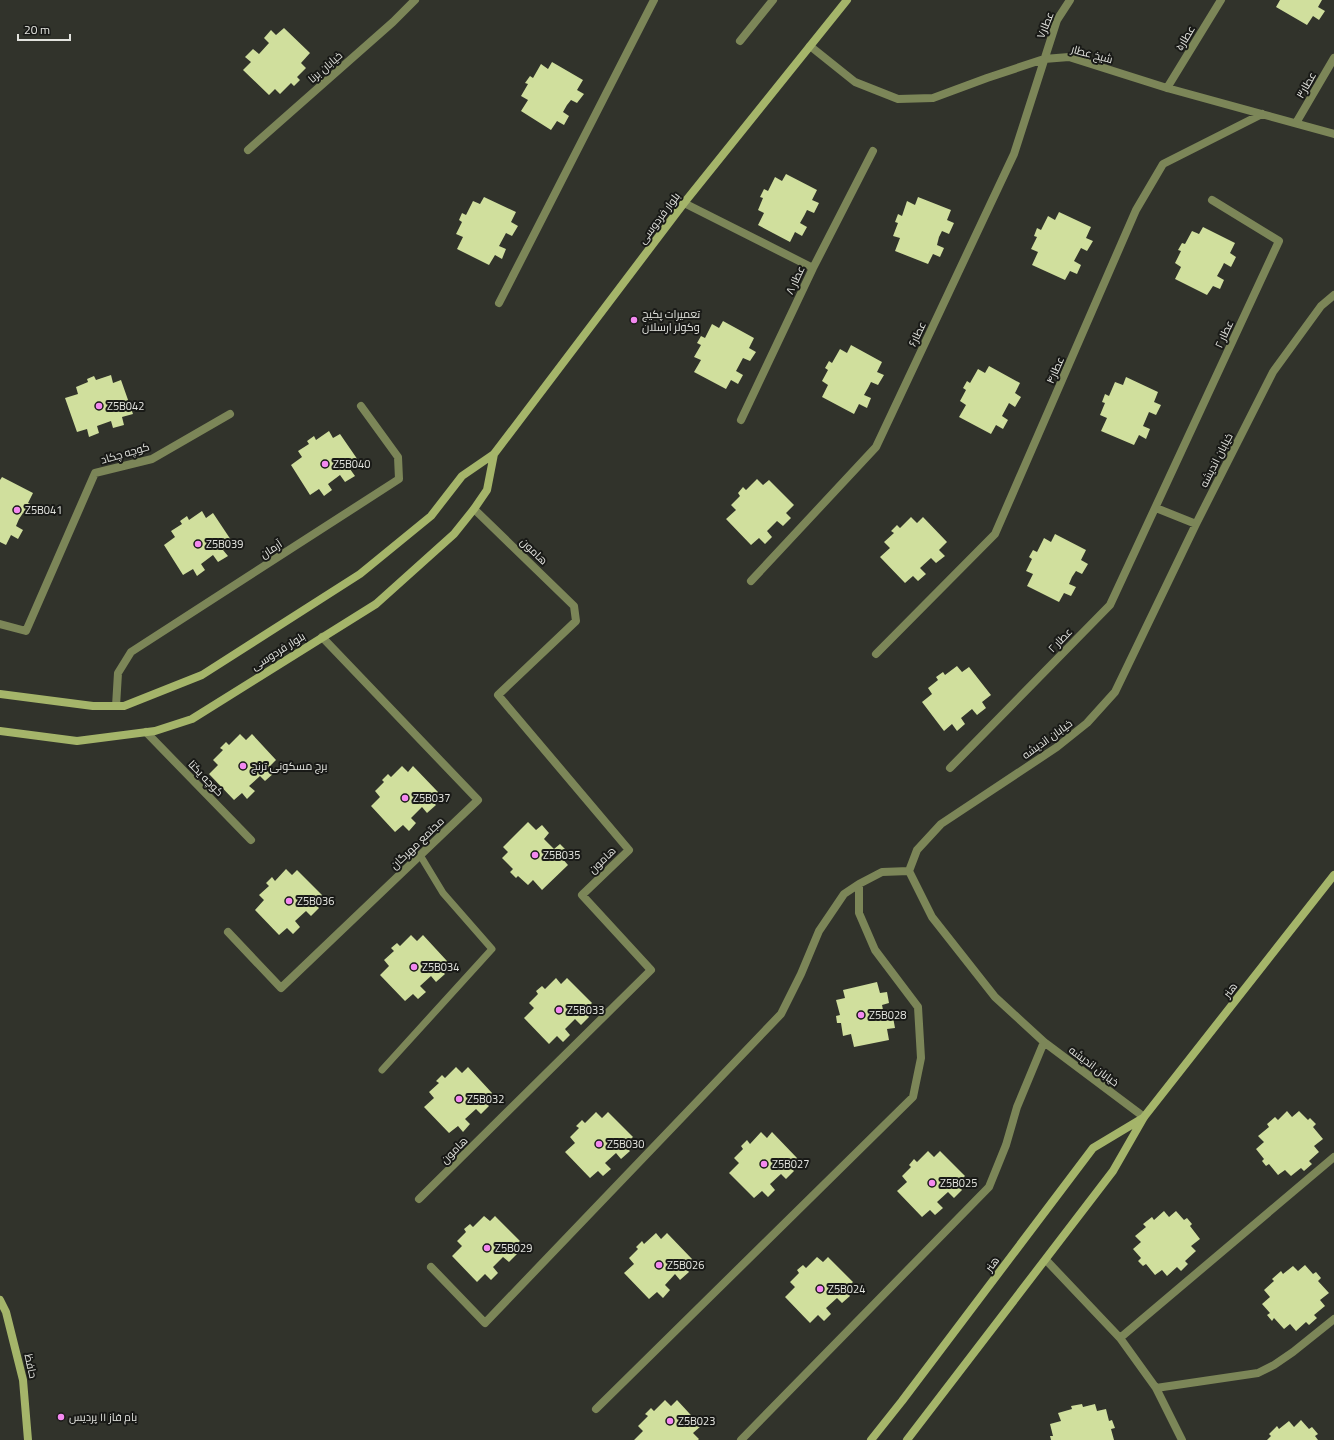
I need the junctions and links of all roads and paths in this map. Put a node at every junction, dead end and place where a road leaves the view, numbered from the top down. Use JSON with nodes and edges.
{"nodes":[{"id":1,"x":415,"y":0,"type":"edge"},
{"id":2,"x":654,"y":0,"type":"edge"},
{"id":3,"x":773,"y":0,"type":"edge"},
{"id":4,"x":847,"y":0,"type":"edge"},
{"id":5,"x":1070,"y":0,"type":"edge"},
{"id":6,"x":1221,"y":0,"type":"edge"},
{"id":7,"x":740,"y":41,"type":"dead end"},
{"id":8,"x":810,"y":46,"type":"junction"},
{"id":9,"x":1334,"y":58,"type":"edge"},
{"id":10,"x":1044,"y":59,"type":"junction"},
{"id":11,"x":1167,"y":88,"type":"junction"},
{"id":12,"x":1262,"y":114,"type":"junction"},
{"id":13,"x":1296,"y":123,"type":"junction"},
{"id":14,"x":1334,"y":134,"type":"edge"},
{"id":15,"x":248,"y":150,"type":"dead end"},
{"id":16,"x":873,"y":150,"type":"dead end"},
{"id":17,"x":1212,"y":200,"type":"dead end"},
{"id":18,"x":684,"y":203,"type":"junction"},
{"id":19,"x":813,"y":268,"type":"junction"},
{"id":20,"x":1334,"y":295,"type":"edge"},
{"id":21,"x":499,"y":303,"type":"dead end"},
{"id":22,"x":361,"y":406,"type":"dead end"},
{"id":23,"x":230,"y":414,"type":"dead end"},
{"id":24,"x":740,"y":420,"type":"dead end"},
{"id":25,"x":494,"y":454,"type":"junction"},
{"id":26,"x":1156,"y":508,"type":"junction"},
{"id":27,"x":474,"y":509,"type":"junction"},
{"id":28,"x":1196,"y":524,"type":"junction"},
{"id":29,"x":751,"y":582,"type":"dead end"},
{"id":30,"x":0,"y":624,"type":"edge"},
{"id":31,"x":322,"y":637,"type":"junction"},
{"id":32,"x":876,"y":654,"type":"dead end"},
{"id":33,"x":0,"y":694,"type":"edge"},
{"id":34,"x":116,"y":706,"type":"junction"},
{"id":35,"x":0,"y":731,"type":"edge"},
{"id":36,"x":146,"y":732,"type":"junction"},
{"id":37,"x":950,"y":768,"type":"dead end"},
{"id":38,"x":250,"y":840,"type":"dead end"},
{"id":39,"x":420,"y":855,"type":"junction"},
{"id":40,"x":909,"y":871,"type":"junction"},
{"id":41,"x":1334,"y":875,"type":"edge"},
{"id":42,"x":859,"y":884,"type":"junction"},
{"id":43,"x":228,"y":932,"type":"dead end"},
{"id":44,"x":1044,"y":1042,"type":"junction"},
{"id":45,"x":382,"y":1070,"type":"dead end"},
{"id":46,"x":1144,"y":1118,"type":"junction"},
{"id":47,"x":1334,"y":1157,"type":"edge"},
{"id":48,"x":419,"y":1199,"type":"dead end"},
{"id":49,"x":1046,"y":1260,"type":"junction"},
{"id":50,"x":431,"y":1267,"type":"dead end"},
{"id":51,"x":0,"y":1300,"type":"edge"},
{"id":52,"x":1334,"y":1319,"type":"edge"},
{"id":53,"x":1120,"y":1338,"type":"junction"},
{"id":54,"x":1156,"y":1388,"type":"junction"},
{"id":55,"x":596,"y":1409,"type":"dead end"},
{"id":56,"x":28,"y":1440,"type":"edge"},
{"id":57,"x":741,"y":1440,"type":"edge"},
{"id":58,"x":871,"y":1440,"type":"edge"},
{"id":59,"x":907,"y":1440,"type":"edge"},
{"id":60,"x":1182,"y":1440,"type":"edge"}],
"edges":[{"from":1,"to":15,"type":"street","name":"خیابان برنا"},
{"from":2,"to":21,"type":"street"},
{"from":3,"to":7,"type":"street"},
{"from":4,"to":8,"type":"main road","name":"بلوار فردوسی"},
{"from":5,"to":10,"type":"street","name":"عطار۷"},
{"from":6,"to":11,"type":"street","name":"عطار۵"},
{"from":8,"to":10,"type":"street","name":"شیخ عطار"},
{"from":8,"to":18,"type":"main road","name":"بلوار فردوسی"},
{"from":9,"to":13,"type":"street","name":"عطار۳"},
{"from":10,"to":11,"type":"street","name":"شیخ عطار"},
{"from":10,"to":29,"type":"street","name":"عطار۶"},
{"from":11,"to":12,"type":"street","name":"شیخ عطار"},
{"from":12,"to":13,"type":"street","name":"شیخ عطار"},
{"from":12,"to":32,"type":"street","name":"عطار۴"},
{"from":13,"to":14,"type":"street","name":"شیخ عطار"},
{"from":16,"to":19,"type":"street","name":"عطار ۸"},
{"from":17,"to":26,"type":"street","name":"عطار ۲"},
{"from":18,"to":19,"type":"street"},
{"from":18,"to":25,"type":"main road","name":"بلوار فردوسی"},
{"from":19,"to":24,"type":"street","name":"عطار ۸"},
{"from":20,"to":28,"type":"street","name":"خیابان اندیشه"},
{"from":22,"to":34,"type":"street","name":"آرمان"},
{"from":23,"to":30,"type":"street","name":"کوچه چکاد"},
{"from":25,"to":27,"type":"main road","name":"بلوار فردوسی"},
{"from":25,"to":34,"type":"main road","name":"بلوار فردوسی"},
{"from":26,"to":28,"type":"street"},
{"from":26,"to":37,"type":"street","name":"عطار ۲"},
{"from":27,"to":31,"type":"main road","name":"بلوار فردوسی"},
{"from":27,"to":48,"type":"street","name":"هامون"},
{"from":28,"to":40,"type":"street","name":"خیابان اندیشه"},
{"from":31,"to":36,"type":"main road","name":"بلوار فردوسی"},
{"from":31,"to":39,"type":"street","name":"مجتمع مهرگان"},
{"from":33,"to":34,"type":"main road","name":"بلوار فردوسی"},
{"from":35,"to":36,"type":"main road","name":"بلوار فردوسی"},
{"from":36,"to":38,"type":"street","name":"کوچه یکتا"},
{"from":39,"to":43,"type":"street","name":"مجتمع مهرگان"},
{"from":39,"to":45,"type":"lane"},
{"from":40,"to":42,"type":"street"},
{"from":40,"to":44,"type":"street","name":"خیابان اندیشه"},
{"from":41,"to":46,"type":"main road","name":"هنر"},
{"from":42,"to":50,"type":"street"},
{"from":42,"to":55,"type":"street"},
{"from":44,"to":46,"type":"street","name":"خیابان اندیشه"},
{"from":44,"to":57,"type":"street"},
{"from":46,"to":49,"type":"main road","name":"هنر"},
{"from":46,"to":58,"type":"main road","name":"هنر"},
{"from":47,"to":53,"type":"street"},
{"from":49,"to":53,"type":"street"},
{"from":49,"to":59,"type":"main road","name":"هنر"},
{"from":51,"to":56,"type":"main road","name":"حافظ"},
{"from":52,"to":54,"type":"street"},
{"from":53,"to":54,"type":"street"},
{"from":54,"to":60,"type":"street"}]}
